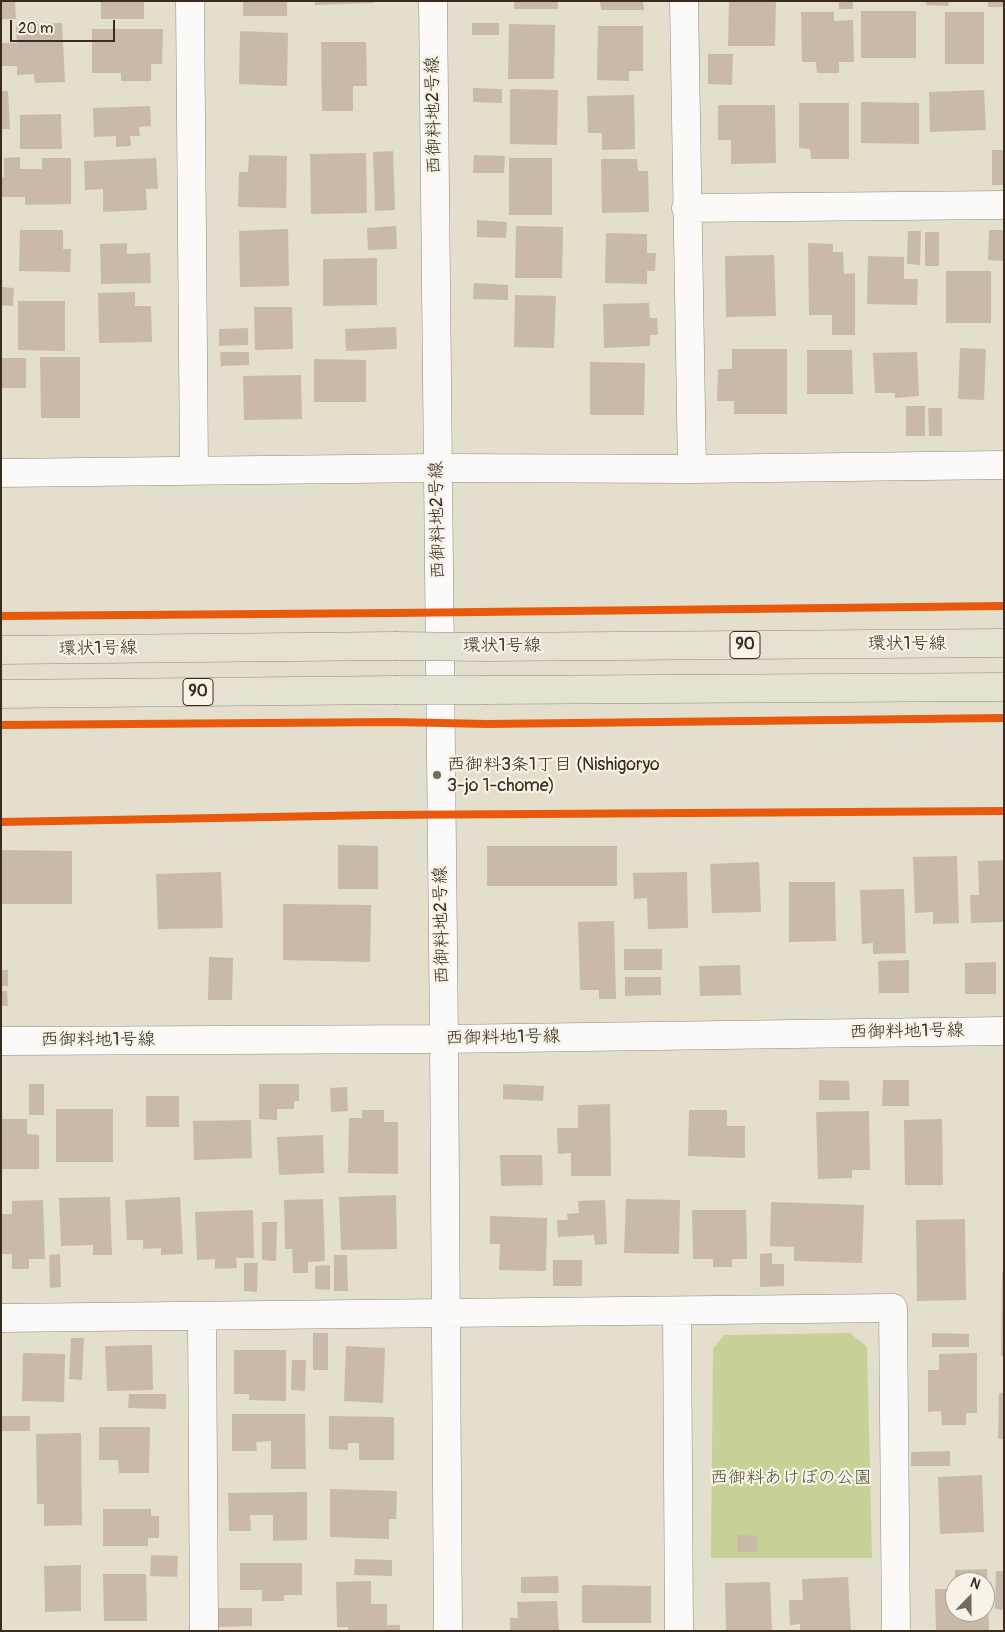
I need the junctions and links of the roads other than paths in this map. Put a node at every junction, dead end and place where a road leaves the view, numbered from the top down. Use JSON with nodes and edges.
{"nodes":[{"id":1,"x":190,"y":1,"type":"edge"},
{"id":2,"x":433,"y":1,"type":"edge"},
{"id":3,"x":684,"y":1,"type":"edge"},
{"id":4,"x":1004,"y":205,"type":"edge"},
{"id":5,"x":686,"y":208,"type":"junction"},
{"id":6,"x":1004,"y":465,"type":"edge"},
{"id":7,"x":438,"y":468,"type":"junction"},
{"id":8,"x":692,"y":469,"type":"junction"},
{"id":9,"x":194,"y":470,"type":"junction"},
{"id":10,"x":1,"y":474,"type":"edge"},
{"id":11,"x":1004,"y":643,"type":"edge"},
{"id":12,"x":1,"y":650,"type":"edge"},
{"id":13,"x":1004,"y":687,"type":"edge"},
{"id":14,"x":1,"y":694,"type":"edge"},
{"id":15,"x":1004,"y":1031,"type":"edge"},
{"id":16,"x":444,"y":1039,"type":"junction"},
{"id":17,"x":1,"y":1041,"type":"edge"},
{"id":18,"x":676,"y":1311,"type":"junction"},
{"id":19,"x":446,"y":1313,"type":"junction"},
{"id":20,"x":202,"y":1316,"type":"junction"},
{"id":21,"x":1,"y":1318,"type":"edge"},
{"id":22,"x":204,"y":1631,"type":"edge"},
{"id":23,"x":448,"y":1631,"type":"edge"},
{"id":24,"x":679,"y":1631,"type":"edge"},
{"id":25,"x":896,"y":1631,"type":"edge"}],
"edges":[{"from":1,"to":9,"type":"street"},
{"from":2,"to":7,"type":"street","name":"西御料地2号線"},
{"from":3,"to":5,"type":"street"},
{"from":4,"to":5,"type":"street"},
{"from":5,"to":8,"type":"street"},
{"from":6,"to":8,"type":"street"},
{"from":7,"to":8,"type":"street"},
{"from":7,"to":9,"type":"street"},
{"from":7,"to":16,"type":"street","name":"西御料地2号線"},
{"from":9,"to":10,"type":"street"},
{"from":11,"to":12,"type":"main road","name":"環状1号線","number":"90","bridge":true},
{"from":13,"to":14,"type":"main road","number":"90","bridge":true},
{"from":15,"to":16,"type":"street","name":"西御料地1号線"},
{"from":16,"to":17,"type":"street","name":"西御料地1号線"},
{"from":16,"to":19,"type":"street","name":"西御料地2号線"},
{"from":18,"to":19,"type":"street"},
{"from":18,"to":24,"type":"street"},
{"from":18,"to":25,"type":"street"},
{"from":19,"to":20,"type":"street"},
{"from":19,"to":23,"type":"street","name":"西御料地2号線"},
{"from":20,"to":21,"type":"street"},
{"from":20,"to":22,"type":"street"}]}
